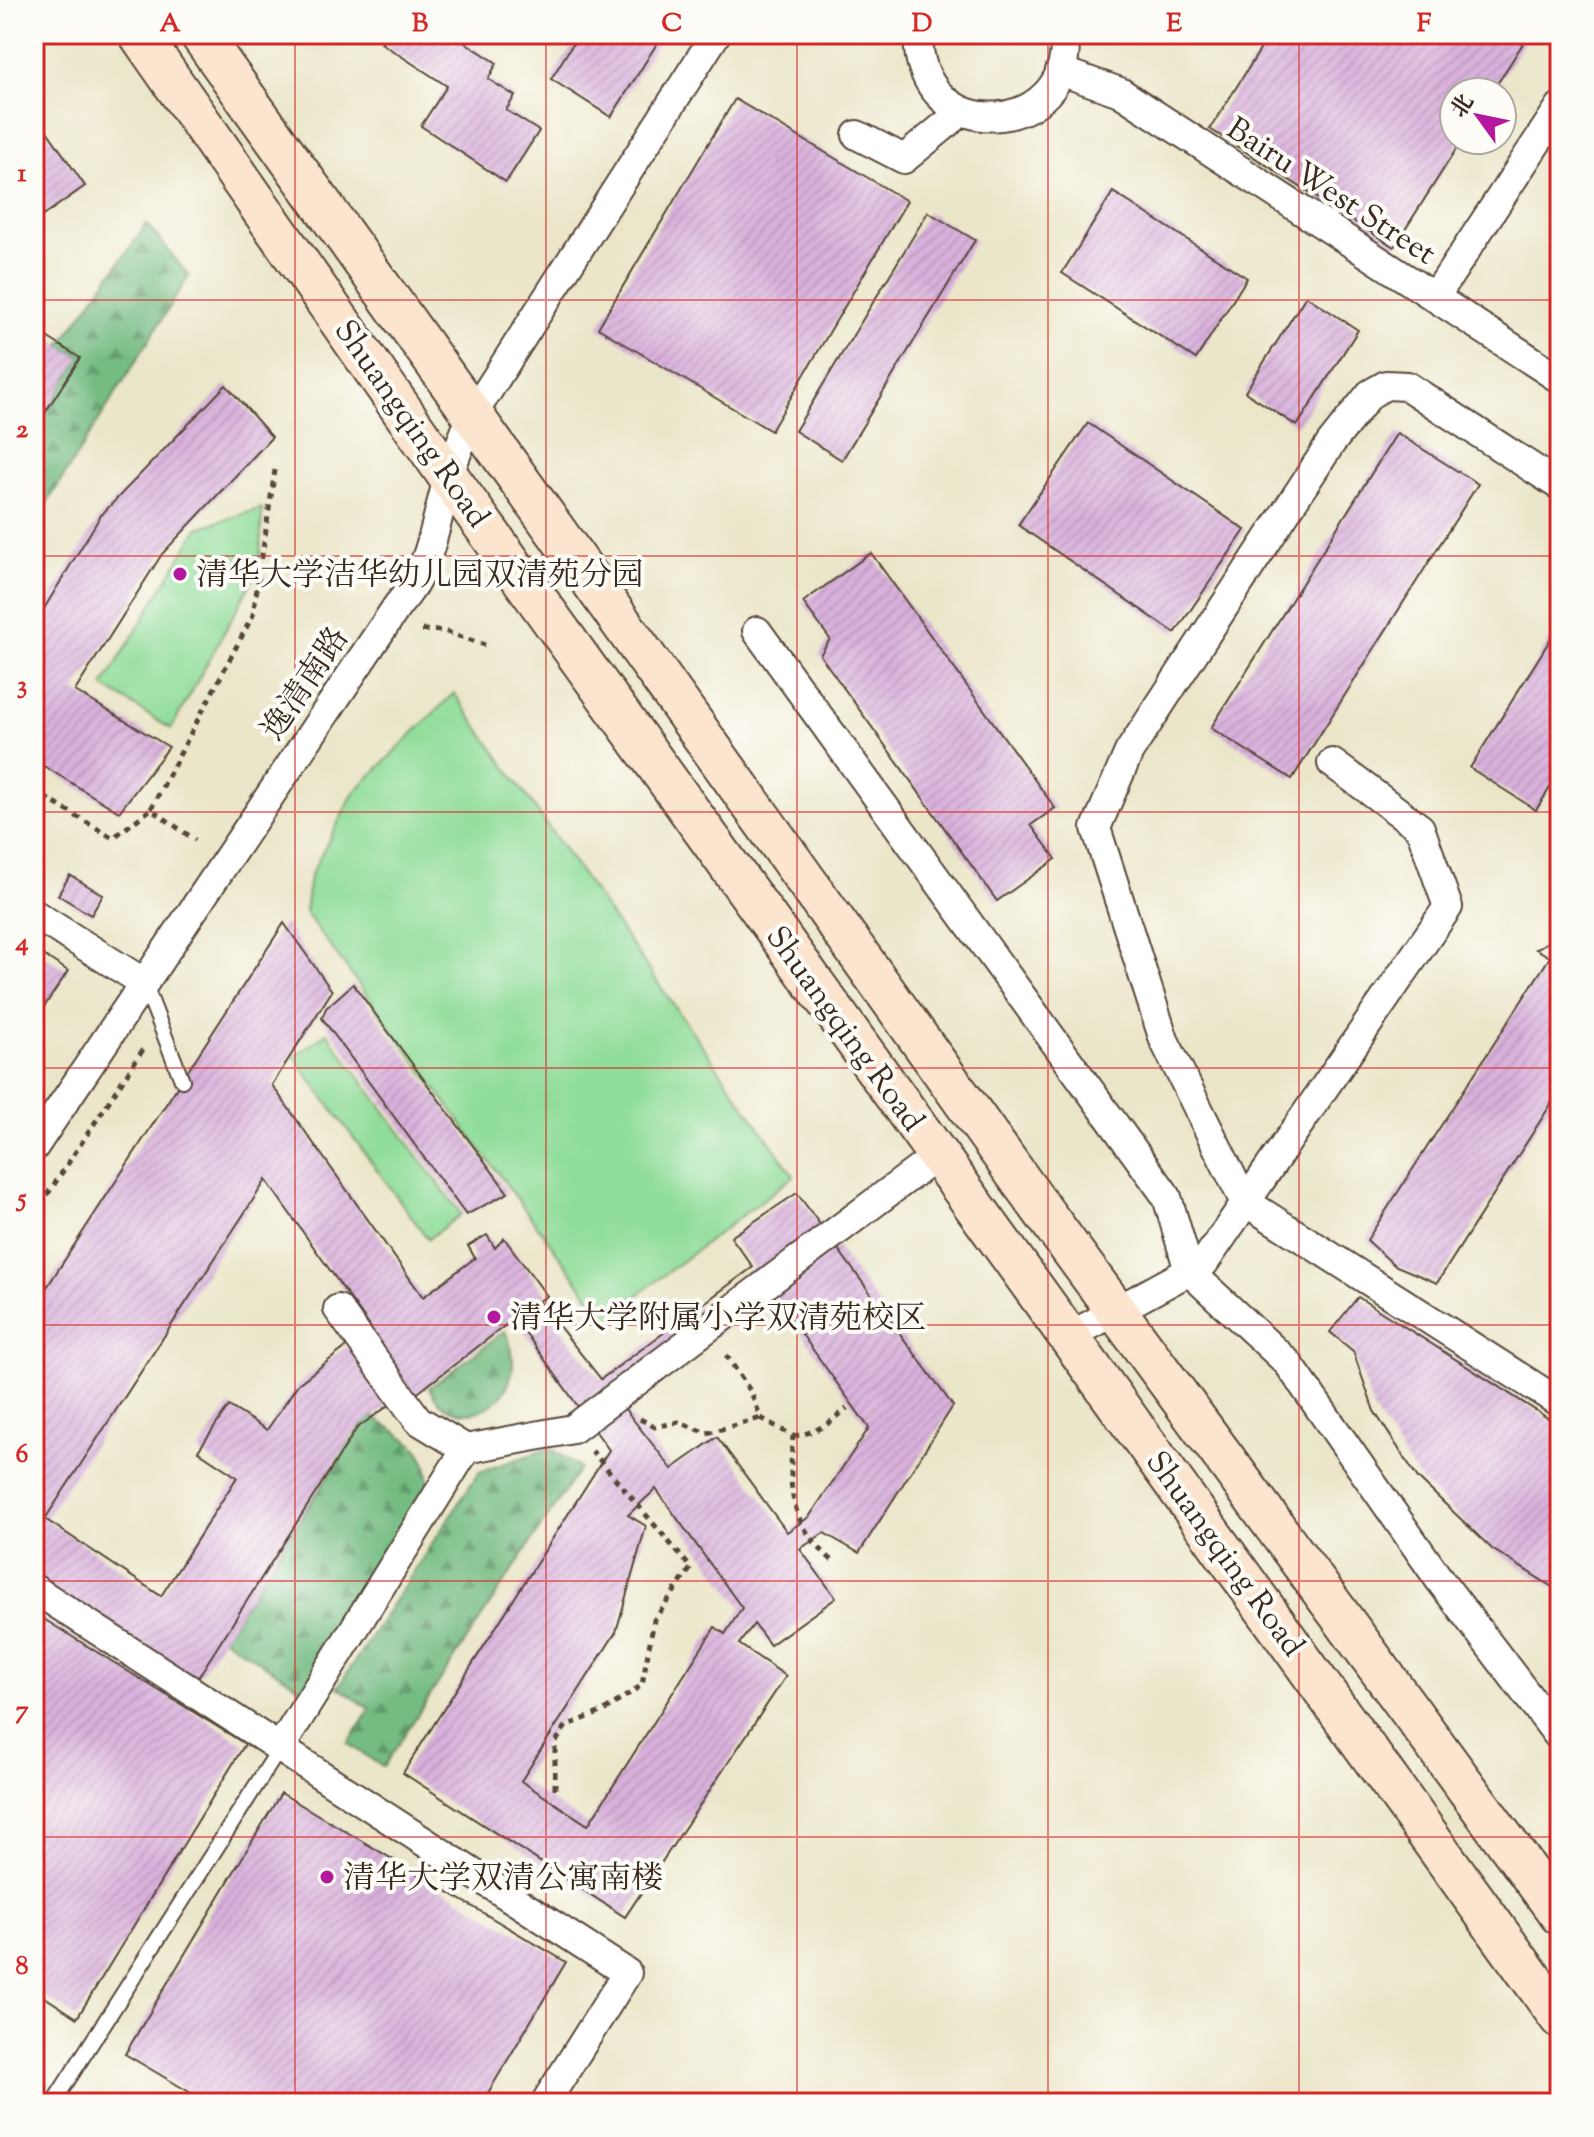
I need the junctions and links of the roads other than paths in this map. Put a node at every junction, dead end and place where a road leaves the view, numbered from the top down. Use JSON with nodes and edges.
{"nodes":[{"id":1,"x":139,"y":34,"type":"edge"},
{"id":2,"x":200,"y":34,"type":"edge"},
{"id":3,"x":716,"y":34,"type":"edge"},
{"id":4,"x":918,"y":34,"type":"edge"},
{"id":5,"x":1064,"y":34,"type":"edge"},
{"id":6,"x":1060,"y":71,"type":"junction"},
{"id":7,"x":1560,"y":107,"type":"edge"},
{"id":8,"x":961,"y":112,"type":"junction"},
{"id":9,"x":857,"y":135,"type":"dead end"},
{"id":10,"x":1435,"y":297,"type":"junction"},
{"id":11,"x":1560,"y":379,"type":"edge"},
{"id":12,"x":473,"y":414,"type":"junction"},
{"id":13,"x":448,"y":476,"type":"junction"},
{"id":14,"x":1560,"y":486,"type":"edge"},
{"id":15,"x":757,"y":631,"type":"dead end"},
{"id":16,"x":1332,"y":763,"type":"dead end"},
{"id":17,"x":34,"y":914,"type":"edge"},
{"id":18,"x":143,"y":982,"type":"junction"},
{"id":19,"x":182,"y":1080,"type":"dead end"},
{"id":20,"x":34,"y":1147,"type":"edge"},
{"id":21,"x":938,"y":1155,"type":"junction"},
{"id":22,"x":1244,"y":1201,"type":"junction"},
{"id":23,"x":1189,"y":1271,"type":"junction"},
{"id":24,"x":338,"y":1309,"type":"dead end"},
{"id":25,"x":1118,"y":1310,"type":"junction"},
{"id":26,"x":1070,"y":1336,"type":"junction"},
{"id":27,"x":1560,"y":1403,"type":"edge"},
{"id":28,"x":466,"y":1449,"type":"junction"},
{"id":29,"x":34,"y":1589,"type":"edge"},
{"id":30,"x":1560,"y":1738,"type":"edge"},
{"id":31,"x":280,"y":1748,"type":"junction"},
{"id":32,"x":1560,"y":1915,"type":"edge"},
{"id":33,"x":1560,"y":2018,"type":"edge"},
{"id":34,"x":53,"y":2103,"type":"edge"},
{"id":35,"x":545,"y":2103,"type":"edge"}],
"edges":[{"from":1,"to":13,"type":"main road","name":"Shuangqing Road"},
{"from":2,"to":12,"type":"main road","name":"Shuangqing Road"},
{"from":3,"to":12,"type":"street","name":"逸清南路"},
{"from":4,"to":8,"type":"street"},
{"from":5,"to":6,"type":"street"},
{"from":6,"to":8,"type":"street"},
{"from":6,"to":10,"type":"street","name":"Bairu West Street"},
{"from":7,"to":10,"type":"street"},
{"from":8,"to":9,"type":"street"},
{"from":10,"to":11,"type":"street","name":"Bairu West Street"},
{"from":12,"to":13,"type":"street","name":"逸清南路"},
{"from":12,"to":25,"type":"main road","name":"Shuangqing Road"},
{"from":13,"to":18,"type":"street","name":"逸清南路"},
{"from":13,"to":21,"type":"main road","name":"Shuangqing Road"},
{"from":14,"to":22,"type":"street"},
{"from":15,"to":23,"type":"street"},
{"from":16,"to":22,"type":"street"},
{"from":17,"to":18,"type":"street"},
{"from":18,"to":19,"type":"lane"},
{"from":18,"to":20,"type":"street","name":"逸清南路"},
{"from":21,"to":26,"type":"main road","name":"Shuangqing Road"},
{"from":21,"to":28,"type":"street"},
{"from":22,"to":23,"type":"street"},
{"from":22,"to":27,"type":"street"},
{"from":23,"to":25,"type":"street"},
{"from":23,"to":30,"type":"street"},
{"from":24,"to":28,"type":"street"},
{"from":25,"to":26,"type":"street"},
{"from":25,"to":32,"type":"main road","name":"Shuangqing Road"},
{"from":26,"to":33,"type":"main road","name":"Shuangqing Road"},
{"from":28,"to":31,"type":"street"},
{"from":29,"to":31,"type":"street"},
{"from":31,"to":34,"type":"lane"},
{"from":31,"to":35,"type":"street"}]}
